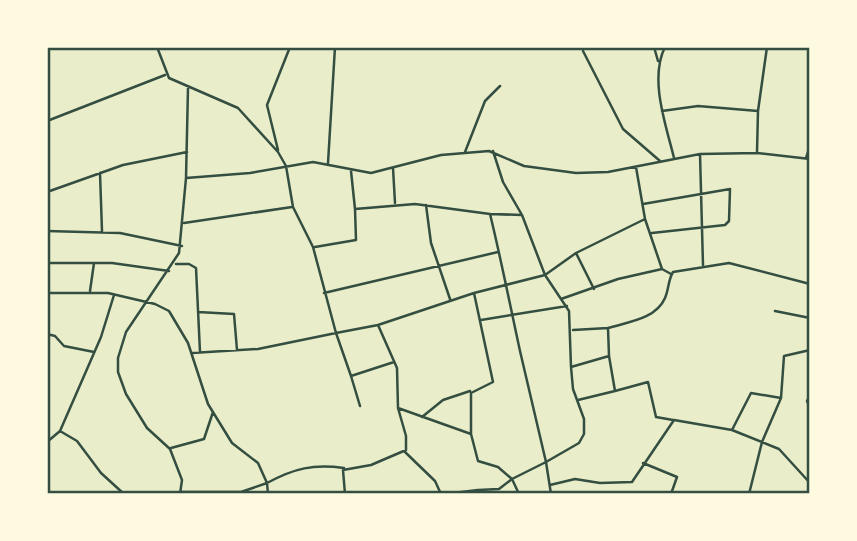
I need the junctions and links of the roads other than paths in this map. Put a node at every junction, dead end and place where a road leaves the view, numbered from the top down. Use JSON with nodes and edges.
{"nodes":[{"id":1,"x":157,"y":47,"type":"edge"},
{"id":2,"x":290,"y":47,"type":"edge"},
{"id":3,"x":335,"y":47,"type":"edge"},
{"id":4,"x":654,"y":47,"type":"edge"},
{"id":5,"x":665,"y":47,"type":"edge"},
{"id":6,"x":767,"y":47,"type":"edge"},
{"id":7,"x":583,"y":51,"type":"dead end"},
{"id":8,"x":659,"y":63,"type":"junction"},
{"id":9,"x":166,"y":74,"type":"junction"},
{"id":10,"x":500,"y":86,"type":"dead end"},
{"id":11,"x":188,"y":88,"type":"junction"},
{"id":12,"x":662,"y":110,"type":"junction"},
{"id":13,"x":758,"y":111,"type":"junction"},
{"id":14,"x":47,"y":121,"type":"edge"},
{"id":15,"x":810,"y":146,"type":"edge"},
{"id":16,"x":493,"y":151,"type":"junction"},
{"id":17,"x":187,"y":152,"type":"junction"},
{"id":18,"x":278,"y":152,"type":"junction"},
{"id":19,"x":465,"y":152,"type":"junction"},
{"id":20,"x":757,"y":153,"type":"junction"},
{"id":21,"x":700,"y":154,"type":"junction"},
{"id":22,"x":674,"y":158,"type":"junction"},
{"id":23,"x":808,"y":158,"type":"edge"},
{"id":24,"x":660,"y":161,"type":"junction"},
{"id":25,"x":328,"y":163,"type":"junction"},
{"id":26,"x":286,"y":166,"type":"junction"},
{"id":27,"x":636,"y":166,"type":"junction"},
{"id":28,"x":393,"y":168,"type":"junction"},
{"id":29,"x":351,"y":172,"type":"junction"},
{"id":30,"x":100,"y":173,"type":"junction"},
{"id":31,"x":186,"y":178,"type":"junction"},
{"id":32,"x":702,"y":191,"type":"junction"},
{"id":33,"x":47,"y":192,"type":"edge"},
{"id":34,"x":643,"y":204,"type":"junction"},
{"id":35,"x":395,"y":205,"type":"junction"},
{"id":36,"x":426,"y":205,"type":"junction"},
{"id":37,"x":293,"y":207,"type":"junction"},
{"id":38,"x":355,"y":209,"type":"junction"},
{"id":39,"x":491,"y":214,"type":"junction"},
{"id":40,"x":522,"y":215,"type":"junction"},
{"id":41,"x":645,"y":219,"type":"junction"},
{"id":42,"x":184,"y":223,"type":"junction"},
{"id":43,"x":704,"y":226,"type":"junction"},
{"id":44,"x":47,"y":231,"type":"edge"},
{"id":45,"x":102,"y":231,"type":"junction"},
{"id":46,"x":652,"y":233,"type":"junction"},
{"id":47,"x":182,"y":246,"type":"junction"},
{"id":48,"x":313,"y":247,"type":"junction"},
{"id":49,"x":499,"y":252,"type":"junction"},
{"id":50,"x":576,"y":253,"type":"junction"},
{"id":51,"x":47,"y":263,"type":"edge"},
{"id":52,"x":94,"y":263,"type":"junction"},
{"id":53,"x":174,"y":264,"type":"junction"},
{"id":54,"x":703,"y":265,"type":"junction"},
{"id":55,"x":438,"y":266,"type":"junction"},
{"id":56,"x":662,"y":269,"type":"junction"},
{"id":57,"x":169,"y":271,"type":"junction"},
{"id":58,"x":671,"y":274,"type":"junction"},
{"id":59,"x":810,"y":274,"type":"edge"},
{"id":60,"x":545,"y":275,"type":"junction"},
{"id":61,"x":507,"y":284,"type":"junction"},
{"id":62,"x":809,"y":284,"type":"edge"},
{"id":63,"x":594,"y":289,"type":"junction"},
{"id":64,"x":90,"y":292,"type":"junction"},
{"id":65,"x":47,"y":293,"type":"edge"},
{"id":66,"x":324,"y":293,"type":"junction"},
{"id":67,"x":474,"y":293,"type":"junction"},
{"id":68,"x":114,"y":295,"type":"junction"},
{"id":69,"x":561,"y":299,"type":"junction"},
{"id":70,"x":450,"y":300,"type":"junction"},
{"id":71,"x":148,"y":302,"type":"junction"},
{"id":72,"x":567,"y":306,"type":"junction"},
{"id":73,"x":775,"y":311,"type":"dead end"},
{"id":74,"x":198,"y":312,"type":"junction"},
{"id":75,"x":512,"y":314,"type":"junction"},
{"id":76,"x":810,"y":318,"type":"edge"},
{"id":77,"x":481,"y":320,"type":"junction"},
{"id":78,"x":378,"y":325,"type":"junction"},
{"id":79,"x":608,"y":328,"type":"junction"},
{"id":80,"x":571,"y":330,"type":"junction"},
{"id":81,"x":336,"y":333,"type":"junction"},
{"id":82,"x":47,"y":334,"type":"edge"},
{"id":83,"x":237,"y":350,"type":"junction"},
{"id":84,"x":810,"y":350,"type":"edge"},
{"id":85,"x":94,"y":352,"type":"junction"},
{"id":86,"x":192,"y":352,"type":"junction"},
{"id":87,"x":200,"y":352,"type":"junction"},
{"id":88,"x":609,"y":356,"type":"junction"},
{"id":89,"x":394,"y":362,"type":"junction"},
{"id":90,"x":571,"y":367,"type":"junction"},
{"id":91,"x":351,"y":376,"type":"junction"},
{"id":92,"x":473,"y":391,"type":"junction"},
{"id":93,"x":615,"y":391,"type":"junction"},
{"id":94,"x":810,"y":395,"type":"edge"},
{"id":95,"x":782,"y":398,"type":"junction"},
{"id":96,"x":577,"y":401,"type":"junction"},
{"id":97,"x":360,"y":406,"type":"dead end"},
{"id":98,"x":398,"y":408,"type":"junction"},
{"id":99,"x":810,"y":408,"type":"edge"},
{"id":100,"x":213,"y":412,"type":"junction"},
{"id":101,"x":422,"y":417,"type":"junction"},
{"id":102,"x":674,"y":420,"type":"junction"},
{"id":103,"x":732,"y":430,"type":"junction"},
{"id":104,"x":60,"y":432,"type":"junction"},
{"id":105,"x":471,"y":434,"type":"junction"},
{"id":106,"x":47,"y":442,"type":"edge"},
{"id":107,"x":762,"y":442,"type":"junction"},
{"id":108,"x":170,"y":449,"type":"junction"},
{"id":109,"x":405,"y":452,"type":"junction"},
{"id":110,"x":546,"y":462,"type":"junction"},
{"id":111,"x":643,"y":463,"type":"junction"},
{"id":112,"x":348,"y":469,"type":"junction"},
{"id":113,"x":512,"y":479,"type":"junction"},
{"id":114,"x":810,"y":482,"type":"edge"},
{"id":115,"x":267,"y":483,"type":"junction"},
{"id":116,"x":549,"y":485,"type":"junction"},
{"id":117,"x":478,"y":492,"type":"edge"},
{"id":118,"x":181,"y":493,"type":"edge"},
{"id":119,"x":85,"y":494,"type":"edge"},
{"id":120,"x":98,"y":494,"type":"edge"},
{"id":121,"x":124,"y":494,"type":"edge"},
{"id":122,"x":268,"y":494,"type":"edge"},
{"id":123,"x":345,"y":494,"type":"edge"},
{"id":124,"x":442,"y":494,"type":"edge"},
{"id":125,"x":519,"y":494,"type":"edge"},
{"id":126,"x":551,"y":494,"type":"edge"},
{"id":127,"x":671,"y":494,"type":"edge"},
{"id":128,"x":748,"y":494,"type":"edge"}],
"edges":[{"from":1,"to":9,"type":"street"},
{"from":2,"to":18,"type":"street"},
{"from":3,"to":25,"type":"street"},
{"from":4,"to":8,"type":"street"},
{"from":5,"to":8,"type":"street"},
{"from":6,"to":13,"type":"street"},
{"from":7,"to":24,"type":"street"},
{"from":8,"to":12,"type":"street"},
{"from":9,"to":11,"type":"street"},
{"from":9,"to":14,"type":"street"},
{"from":10,"to":19,"type":"street"},
{"from":11,"to":17,"type":"street"},
{"from":11,"to":18,"type":"street"},
{"from":12,"to":13,"type":"street"},
{"from":12,"to":22,"type":"street"},
{"from":13,"to":20,"type":"street"},
{"from":15,"to":23,"type":"street"},
{"from":16,"to":19,"type":"street"},
{"from":16,"to":27,"type":"street"},
{"from":16,"to":40,"type":"street"},
{"from":17,"to":30,"type":"street"},
{"from":17,"to":31,"type":"street"},
{"from":18,"to":26,"type":"street"},
{"from":19,"to":28,"type":"street"},
{"from":20,"to":21,"type":"street"},
{"from":20,"to":23,"type":"street"},
{"from":21,"to":22,"type":"street"},
{"from":21,"to":32,"type":"street"},
{"from":22,"to":24,"type":"street"},
{"from":24,"to":27,"type":"street"},
{"from":25,"to":26,"type":"street"},
{"from":25,"to":29,"type":"street"},
{"from":26,"to":31,"type":"street"},
{"from":26,"to":37,"type":"street"},
{"from":27,"to":34,"type":"street"},
{"from":28,"to":29,"type":"street"},
{"from":28,"to":35,"type":"street"},
{"from":29,"to":38,"type":"street"},
{"from":30,"to":33,"type":"street"},
{"from":30,"to":45,"type":"street"},
{"from":31,"to":42,"type":"street"},
{"from":32,"to":34,"type":"street"},
{"from":32,"to":43,"type":"street"},
{"from":32,"to":43,"type":"street"},
{"from":34,"to":41,"type":"street"},
{"from":35,"to":36,"type":"street"},
{"from":35,"to":38,"type":"street"},
{"from":36,"to":39,"type":"street"},
{"from":36,"to":55,"type":"street"},
{"from":37,"to":42,"type":"street"},
{"from":37,"to":48,"type":"street"},
{"from":38,"to":48,"type":"street"},
{"from":39,"to":40,"type":"street"},
{"from":39,"to":49,"type":"street"},
{"from":40,"to":60,"type":"street"},
{"from":41,"to":46,"type":"street"},
{"from":41,"to":50,"type":"street"},
{"from":42,"to":47,"type":"street"},
{"from":43,"to":46,"type":"street"},
{"from":43,"to":54,"type":"street"},
{"from":44,"to":45,"type":"street"},
{"from":45,"to":47,"type":"street"},
{"from":46,"to":56,"type":"street"},
{"from":47,"to":53,"type":"street"},
{"from":48,"to":66,"type":"street"},
{"from":49,"to":55,"type":"street"},
{"from":49,"to":61,"type":"street"},
{"from":50,"to":60,"type":"street"},
{"from":50,"to":63,"type":"street"},
{"from":51,"to":52,"type":"street"},
{"from":52,"to":57,"type":"street"},
{"from":52,"to":64,"type":"street"},
{"from":53,"to":57,"type":"street"},
{"from":53,"to":74,"type":"street"},
{"from":54,"to":58,"type":"street"},
{"from":54,"to":62,"type":"street"},
{"from":55,"to":66,"type":"street"},
{"from":55,"to":70,"type":"street"},
{"from":56,"to":58,"type":"street"},
{"from":56,"to":63,"type":"street"},
{"from":57,"to":71,"type":"street"},
{"from":58,"to":79,"type":"street"},
{"from":59,"to":62,"type":"street"},
{"from":60,"to":61,"type":"street"},
{"from":60,"to":69,"type":"street"},
{"from":61,"to":67,"type":"street"},
{"from":61,"to":75,"type":"street"},
{"from":63,"to":69,"type":"street"},
{"from":64,"to":65,"type":"street"},
{"from":64,"to":68,"type":"street"},
{"from":66,"to":81,"type":"street"},
{"from":67,"to":70,"type":"street"},
{"from":67,"to":77,"type":"street"},
{"from":68,"to":71,"type":"street"},
{"from":68,"to":85,"type":"street"},
{"from":69,"to":72,"type":"street"},
{"from":70,"to":78,"type":"street"},
{"from":71,"to":86,"type":"street"},
{"from":71,"to":108,"type":"street"},
{"from":72,"to":75,"type":"street"},
{"from":72,"to":80,"type":"street"},
{"from":73,"to":76,"type":"street"},
{"from":74,"to":83,"type":"street"},
{"from":74,"to":87,"type":"street"},
{"from":75,"to":77,"type":"street"},
{"from":75,"to":110,"type":"street"},
{"from":77,"to":92,"type":"street"},
{"from":78,"to":81,"type":"street"},
{"from":78,"to":89,"type":"street"},
{"from":79,"to":80,"type":"street"},
{"from":79,"to":88,"type":"street"},
{"from":80,"to":90,"type":"street"},
{"from":81,"to":83,"type":"street"},
{"from":81,"to":91,"type":"street"},
{"from":82,"to":85,"type":"street"},
{"from":83,"to":87,"type":"street"},
{"from":84,"to":95,"type":"street"},
{"from":85,"to":104,"type":"street"},
{"from":86,"to":87,"type":"street"},
{"from":86,"to":100,"type":"street"},
{"from":88,"to":90,"type":"street"},
{"from":88,"to":93,"type":"street"},
{"from":89,"to":91,"type":"street"},
{"from":89,"to":98,"type":"street"},
{"from":90,"to":96,"type":"street"},
{"from":91,"to":97,"type":"street"},
{"from":92,"to":101,"type":"street"},
{"from":92,"to":105,"type":"street"},
{"from":93,"to":96,"type":"street"},
{"from":93,"to":102,"type":"street"},
{"from":94,"to":99,"type":"street"},
{"from":95,"to":103,"type":"street"},
{"from":95,"to":107,"type":"street"},
{"from":96,"to":110,"type":"street"},
{"from":98,"to":101,"type":"street"},
{"from":98,"to":109,"type":"street"},
{"from":100,"to":108,"type":"street"},
{"from":100,"to":115,"type":"street"},
{"from":101,"to":105,"type":"street"},
{"from":102,"to":103,"type":"street"},
{"from":102,"to":111,"type":"street"},
{"from":103,"to":107,"type":"street"},
{"from":104,"to":106,"type":"street"},
{"from":104,"to":121,"type":"street"},
{"from":105,"to":113,"type":"street"},
{"from":107,"to":114,"type":"street"},
{"from":107,"to":128,"type":"street"},
{"from":108,"to":118,"type":"street"},
{"from":109,"to":112,"type":"street"},
{"from":109,"to":124,"type":"street"},
{"from":110,"to":113,"type":"street"},
{"from":110,"to":116,"type":"street"},
{"from":111,"to":116,"type":"street"},
{"from":111,"to":127,"type":"street"},
{"from":112,"to":115,"type":"street"},
{"from":112,"to":123,"type":"street"},
{"from":113,"to":117,"type":"street"},
{"from":113,"to":125,"type":"street"},
{"from":115,"to":118,"type":"street"},
{"from":115,"to":122,"type":"street"},
{"from":116,"to":126,"type":"street"},
{"from":117,"to":124,"type":"street"},
{"from":119,"to":120,"type":"street"}]}
